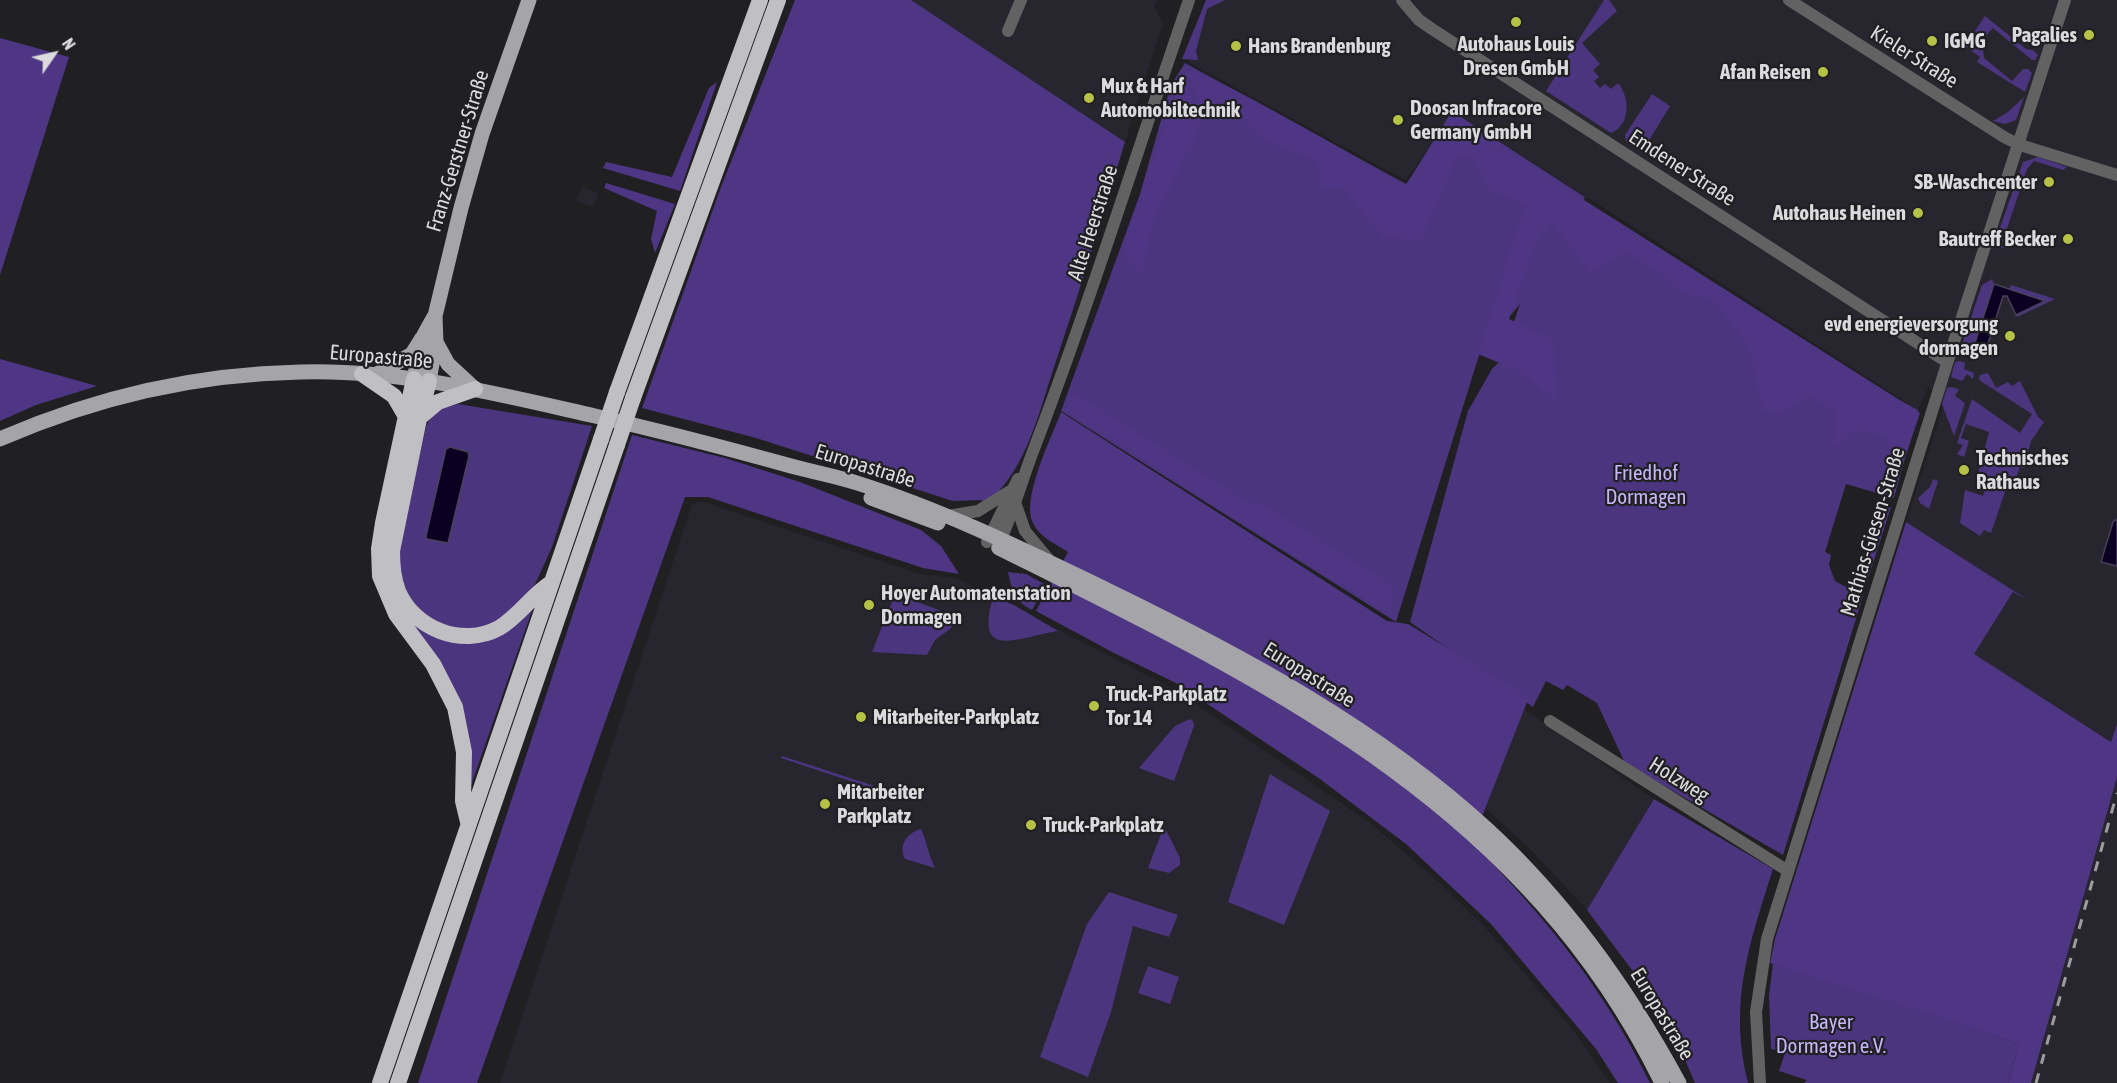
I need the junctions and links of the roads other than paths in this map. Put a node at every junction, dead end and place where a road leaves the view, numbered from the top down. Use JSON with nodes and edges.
{"nodes":[{"id":1,"x":530,"y":0,"type":"edge"},
{"id":2,"x":760,"y":0,"type":"edge"},
{"id":3,"x":778,"y":0,"type":"edge"},
{"id":4,"x":1021,"y":0,"type":"edge"},
{"id":5,"x":1189,"y":0,"type":"edge"},
{"id":6,"x":1402,"y":0,"type":"edge"},
{"id":7,"x":1789,"y":0,"type":"edge"},
{"id":8,"x":2065,"y":0,"type":"edge"},
{"id":9,"x":1008,"y":31,"type":"dead end"},
{"id":10,"x":2020,"y":145,"type":"junction"},
{"id":11,"x":2117,"y":176,"type":"edge"},
{"id":12,"x":430,"y":338,"type":"junction"},
{"id":13,"x":1947,"y":362,"type":"junction"},
{"id":14,"x":369,"y":374,"type":"junction"},
{"id":15,"x":422,"y":380,"type":"junction"},
{"id":16,"x":475,"y":389,"type":"junction"},
{"id":17,"x":625,"y":395,"type":"junction"},
{"id":18,"x":412,"y":417,"type":"junction"},
{"id":19,"x":0,"y":439,"type":"edge"},
{"id":20,"x":609,"y":442,"type":"junction"},
{"id":21,"x":1030,"y":457,"type":"junction"},
{"id":22,"x":794,"y":467,"type":"junction"},
{"id":23,"x":1013,"y":489,"type":"junction"},
{"id":24,"x":1016,"y":505,"type":"junction"},
{"id":25,"x":948,"y":516,"type":"junction"},
{"id":26,"x":994,"y":541,"type":"junction"},
{"id":27,"x":1051,"y":562,"type":"junction"},
{"id":28,"x":551,"y":583,"type":"junction"},
{"id":29,"x":1550,"y":721,"type":"dead end"},
{"id":30,"x":469,"y":823,"type":"junction"},
{"id":31,"x":1788,"y":871,"type":"junction"},
{"id":32,"x":380,"y":1083,"type":"edge"},
{"id":33,"x":398,"y":1083,"type":"edge"},
{"id":34,"x":1662,"y":1083,"type":"edge"},
{"id":35,"x":1679,"y":1083,"type":"edge"},
{"id":36,"x":1760,"y":1083,"type":"edge"}],
"edges":[{"from":1,"to":12,"type":"main road","name":"Franz-Gerstner-Straße"},
{"from":2,"to":17,"type":"highway"},
{"from":3,"to":17,"type":"highway"},
{"from":4,"to":9,"type":"street"},
{"from":5,"to":21,"type":"street","name":"Alte Heerstraße"},
{"from":6,"to":13,"type":"street","name":"Emdener Straße"},
{"from":7,"to":10,"type":"street","name":"Kieler Straße"},
{"from":8,"to":10,"type":"street","name":"Mathias-Giesen-Straße"},
{"from":10,"to":11,"type":"street","name":"Kieler Straße"},
{"from":10,"to":13,"type":"street","name":"Mathias-Giesen-Straße"},
{"from":12,"to":14,"type":"main road"},
{"from":12,"to":15,"type":"main road","name":"Franz-Gerstner-Straße"},
{"from":12,"to":16,"type":"main road"},
{"from":13,"to":31,"type":"street","name":"Mathias-Giesen-Straße"},
{"from":14,"to":15,"type":"main road","name":"Europastraße"},
{"from":14,"to":18,"type":"highway"},
{"from":14,"to":19,"type":"main road","name":"Europastraße"},
{"from":15,"to":16,"type":"main road","name":"Europastraße"},
{"from":15,"to":18,"type":"highway"},
{"from":16,"to":18,"type":"highway"},
{"from":16,"to":22,"type":"main road","name":"Europastraße"},
{"from":17,"to":20,"type":"highway","bridge":true},
{"from":18,"to":28,"type":"highway"},
{"from":18,"to":30,"type":"highway"},
{"from":20,"to":28,"type":"highway"},
{"from":20,"to":33,"type":"highway"},
{"from":21,"to":23,"type":"street","name":"Alte Heerstraße"},
{"from":21,"to":24,"type":"street","name":"Alte Heerstraße"},
{"from":22,"to":25,"type":"main road","name":"Europastraße"},
{"from":22,"to":26,"type":"main road","name":"Europastraße"},
{"from":23,"to":25,"type":"street"},
{"from":23,"to":26,"type":"street","name":"Alte Heerstraße"},
{"from":24,"to":26,"type":"street","name":"Alte Heerstraße"},
{"from":24,"to":27,"type":"street"},
{"from":25,"to":26,"type":"main road","name":"Europastraße"},
{"from":26,"to":27,"type":"main road","name":"Europastraße"},
{"from":26,"to":34,"type":"main road","name":"Europastraße"},
{"from":27,"to":35,"type":"main road","name":"Europastraße"},
{"from":28,"to":30,"type":"highway"},
{"from":29,"to":31,"type":"street","name":"Holzweg"},
{"from":30,"to":32,"type":"highway"},
{"from":31,"to":36,"type":"street","name":"Mathias-Giesen-Straße"}]}
